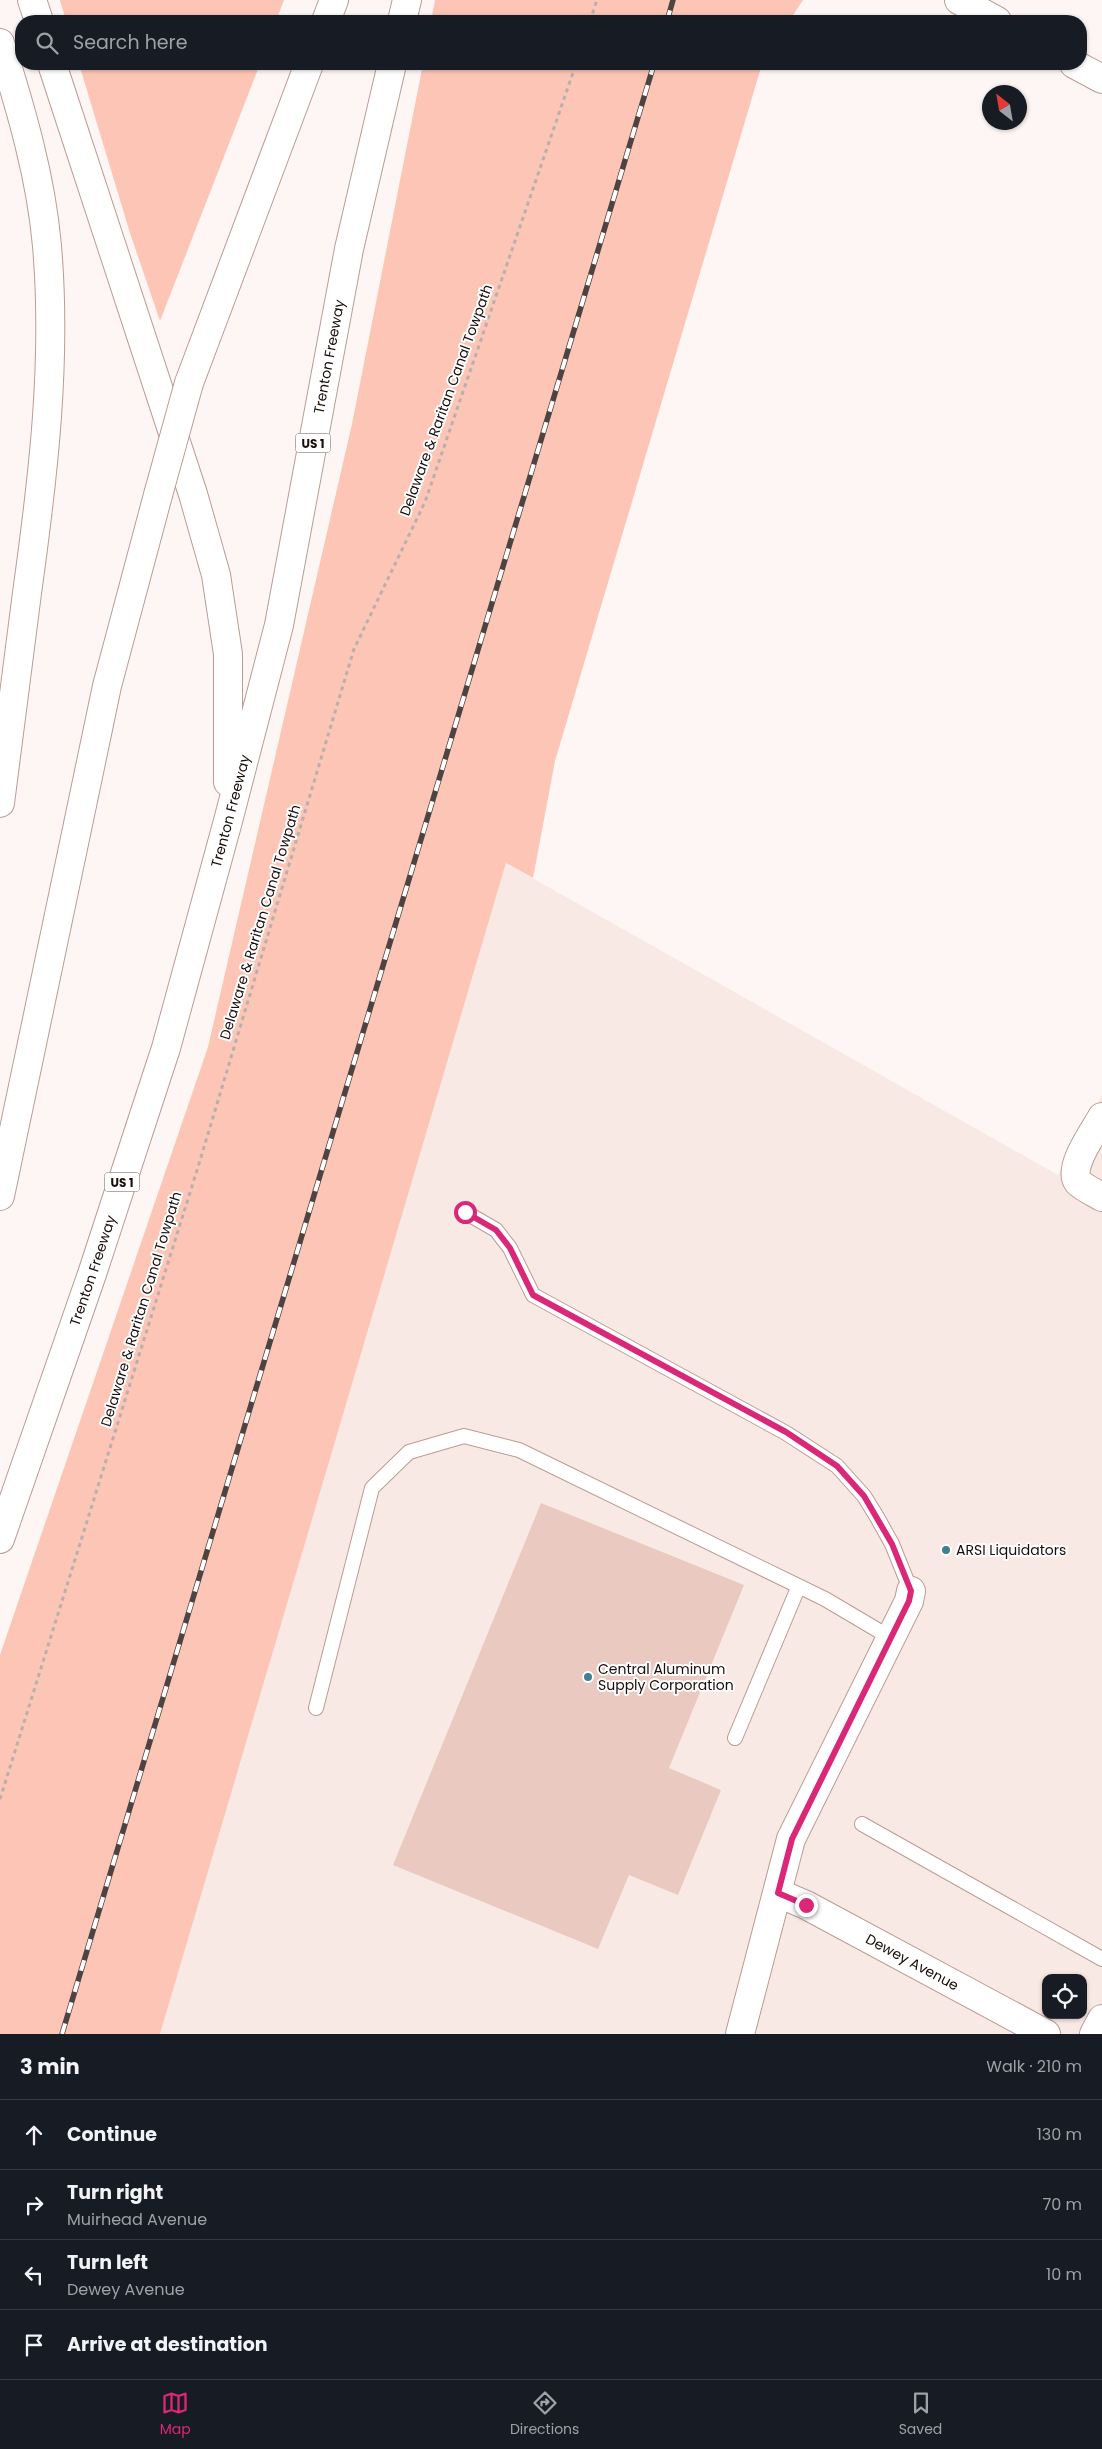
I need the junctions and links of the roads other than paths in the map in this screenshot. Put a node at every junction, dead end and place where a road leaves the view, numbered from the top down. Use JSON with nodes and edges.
{"nodes":[{"id":1,"x":32,"y":0,"type":"edge"},
{"id":2,"x":334,"y":0,"type":"edge"},
{"id":3,"x":407,"y":0,"type":"edge"},
{"id":4,"x":959,"y":0,"type":"edge"},
{"id":5,"x":36,"y":15,"type":"edge"},
{"id":6,"x":328,"y":15,"type":"edge"},
{"id":7,"x":403,"y":15,"type":"edge"},
{"id":8,"x":986,"y":15,"type":"edge"},
{"id":9,"x":0,"y":43,"type":"edge"},
{"id":10,"x":54,"y":70,"type":"edge"},
{"id":11,"x":307,"y":70,"type":"edge"},
{"id":12,"x":391,"y":70,"type":"edge"},
{"id":13,"x":1085,"y":70,"type":"edge"},
{"id":14,"x":1102,"y":79,"type":"edge"},
{"id":15,"x":0,"y":803,"type":"edge"},
{"id":16,"x":228,"y":821,"type":"junction"},
{"id":17,"x":1102,"y":1117,"type":"edge"},
{"id":18,"x":0,"y":1196,"type":"edge"},
{"id":19,"x":1102,"y":1197,"type":"edge"},
{"id":20,"x":465,"y":1212,"type":"dead end"},
{"id":21,"x":0,"y":1539,"type":"edge"},
{"id":22,"x":798,"y":1588,"type":"junction"},
{"id":23,"x":911,"y":1591,"type":"joint"},
{"id":24,"x":891,"y":1638,"type":"junction"},
{"id":25,"x":316,"y":1708,"type":"dead end"},
{"id":26,"x":735,"y":1738,"type":"dead end"},
{"id":27,"x":862,"y":1824,"type":"dead end"},
{"id":28,"x":778,"y":1893,"type":"junction"},
{"id":29,"x":1102,"y":1958,"type":"edge"},
{"id":30,"x":1102,"y":2019,"type":"edge"},
{"id":31,"x":1018,"y":2027,"type":"edge"},
{"id":32,"x":740,"y":2034,"type":"edge"},
{"id":33,"x":1046,"y":2034,"type":"edge"},
{"id":34,"x":1094,"y":2034,"type":"edge"}],
"edges":[{"from":1,"to":5,"type":"main road"},
{"from":2,"to":6,"type":"main road"},
{"from":3,"to":7,"type":"main road"},
{"from":4,"to":8,"type":"main road"},
{"from":9,"to":15,"type":"main road"},
{"from":10,"to":16,"type":"main road"},
{"from":11,"to":18,"type":"main road","bridge":true},
{"from":12,"to":16,"type":"main road","name":"Trenton Freeway","number":"US 1"},
{"from":13,"to":14,"type":"main road"},
{"from":16,"to":21,"type":"main road","name":"Trenton Freeway","number":"US 1"},
{"from":17,"to":19,"type":"main road"},
{"from":20,"to":23,"type":"lane"},
{"from":22,"to":24,"type":"lane"},
{"from":22,"to":25,"type":"lane"},
{"from":22,"to":26,"type":"lane"},
{"from":23,"to":24,"type":"main road"},
{"from":24,"to":28,"type":"main road"},
{"from":27,"to":29,"type":"lane"},
{"from":28,"to":31,"type":"main road","name":"Dewey Avenue"},
{"from":28,"to":32,"type":"main road"},
{"from":30,"to":34,"type":"main road"},
{"from":31,"to":33,"type":"main road","name":"Dewey Avenue"}]}
